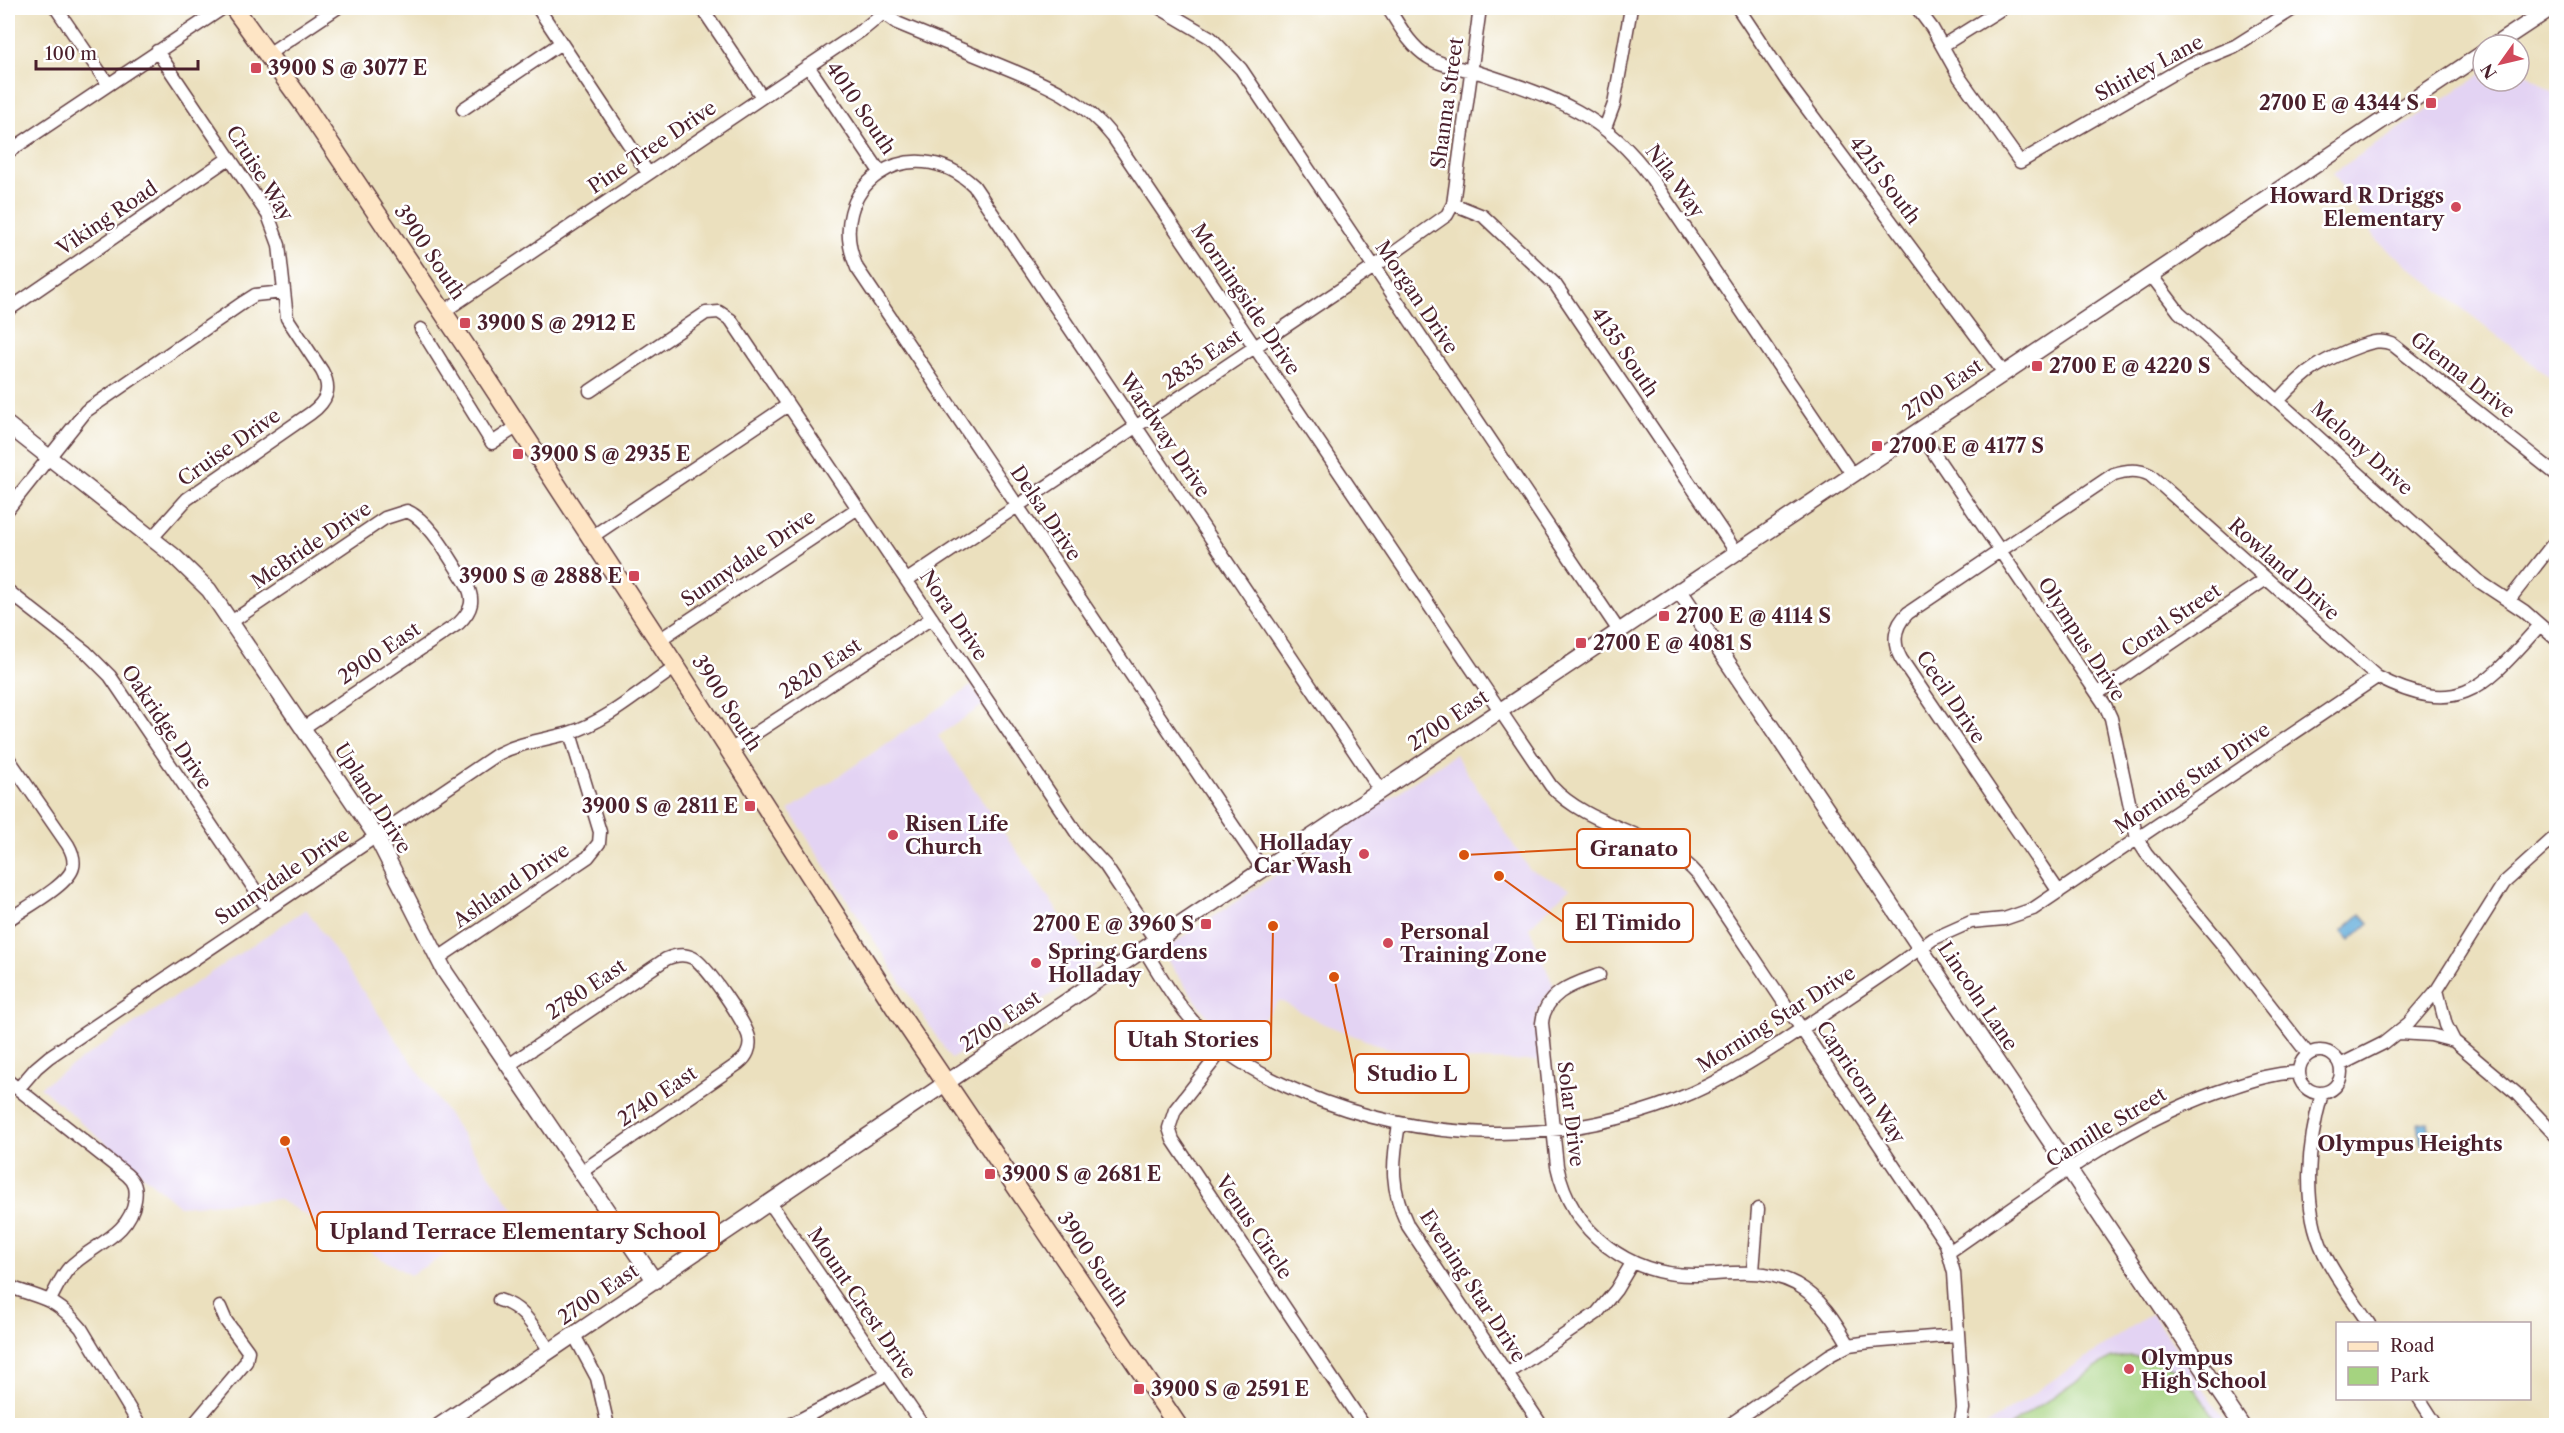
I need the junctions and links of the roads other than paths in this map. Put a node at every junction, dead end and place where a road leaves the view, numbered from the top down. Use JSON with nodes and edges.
{"nodes":[{"id":1,"x":56,"y":8,"type":"edge"},
{"id":2,"x":223,"y":8,"type":"edge"},
{"id":3,"x":234,"y":8,"type":"edge"},
{"id":4,"x":337,"y":8,"type":"edge"},
{"id":5,"x":538,"y":8,"type":"edge"},
{"id":6,"x":702,"y":8,"type":"edge"},
{"id":7,"x":1160,"y":8,"type":"edge"},
{"id":8,"x":1388,"y":8,"type":"edge"},
{"id":9,"x":1480,"y":8,"type":"edge"},
{"id":10,"x":1630,"y":8,"type":"edge"},
{"id":11,"x":1738,"y":8,"type":"edge"},
{"id":12,"x":1917,"y":8,"type":"edge"},
{"id":13,"x":2003,"y":8,"type":"edge"},
{"id":14,"x":2295,"y":8,"type":"edge"},
{"id":15,"x":2551,"y":8,"type":"edge"},
{"id":16,"x":879,"y":11,"type":"edge"},
{"id":17,"x":2513,"y":33,"type":"edge"},
{"id":18,"x":561,"y":43,"type":"junction"},
{"id":19,"x":1942,"y":46,"type":"junction"},
{"id":20,"x":157,"y":51,"type":"junction"},
{"id":21,"x":268,"y":54,"type":"junction"},
{"id":22,"x":2471,"y":61,"type":"edge"},
{"id":23,"x":808,"y":66,"type":"junction"},
{"id":24,"x":1472,"y":70,"type":"junction"},
{"id":25,"x":108,"y":84,"type":"junction"},
{"id":26,"x":762,"y":97,"type":"junction"},
{"id":27,"x":463,"y":109,"type":"dead end"},
{"id":28,"x":1605,"y":128,"type":"junction"},
{"id":29,"x":8,"y":152,"type":"edge"},
{"id":30,"x":230,"y":158,"type":"junction"},
{"id":31,"x":880,"y":172,"type":"junction"},
{"id":32,"x":648,"y":173,"type":"junction"},
{"id":33,"x":1453,"y":204,"type":"junction"},
{"id":34,"x":1374,"y":267,"type":"junction"},
{"id":35,"x":2151,"y":275,"type":"junction"},
{"id":36,"x":283,"y":291,"type":"junction"},
{"id":37,"x":8,"y":310,"type":"edge"},
{"id":38,"x":443,"y":312,"type":"junction"},
{"id":39,"x":421,"y":329,"type":"dead end"},
{"id":40,"x":1255,"y":347,"type":"junction"},
{"id":41,"x":2004,"y":373,"type":"junction"},
{"id":42,"x":328,"y":390,"type":"joint"},
{"id":43,"x":590,"y":392,"type":"dead end"},
{"id":44,"x":2279,"y":400,"type":"junction"},
{"id":45,"x":788,"y":405,"type":"junction"},
{"id":46,"x":8,"y":425,"type":"edge"},
{"id":47,"x":518,"y":426,"type":"junction"},
{"id":48,"x":1136,"y":426,"type":"junction"},
{"id":49,"x":1918,"y":430,"type":"junction"},
{"id":50,"x":48,"y":457,"type":"junction"},
{"id":51,"x":1852,"y":474,"type":"junction"},
{"id":52,"x":2556,"y":474,"type":"edge"},
{"id":53,"x":1017,"y":505,"type":"junction"},
{"id":54,"x":858,"y":508,"type":"junction"},
{"id":55,"x":8,"y":509,"type":"edge"},
{"id":56,"x":591,"y":537,"type":"junction"},
{"id":57,"x":152,"y":538,"type":"junction"},
{"id":58,"x":2556,"y":540,"type":"edge"},
{"id":59,"x":2001,"y":551,"type":"junction"},
{"id":60,"x":1737,"y":552,"type":"junction"},
{"id":61,"x":2266,"y":579,"type":"junction"},
{"id":62,"x":907,"y":580,"type":"junction"},
{"id":63,"x":1679,"y":590,"type":"junction"},
{"id":64,"x":8,"y":591,"type":"edge"},
{"id":65,"x":2509,"y":600,"type":"junction"},
{"id":66,"x":472,"y":605,"type":"joint"},
{"id":67,"x":932,"y":618,"type":"junction"},
{"id":68,"x":231,"y":622,"type":"junction"},
{"id":69,"x":2540,"y":625,"type":"junction"},
{"id":70,"x":1619,"y":631,"type":"junction"},
{"id":71,"x":2556,"y":639,"type":"edge"},
{"id":72,"x":659,"y":640,"type":"junction"},
{"id":73,"x":676,"y":667,"type":"junction"},
{"id":74,"x":2376,"y":677,"type":"junction"},
{"id":75,"x":2098,"y":693,"type":"junction"},
{"id":76,"x":1500,"y":711,"type":"junction"},
{"id":77,"x":303,"y":728,"type":"junction"},
{"id":78,"x":570,"y":732,"type":"junction"},
{"id":79,"x":730,"y":750,"type":"junction"},
{"id":80,"x":8,"y":758,"type":"edge"},
{"id":81,"x":1381,"y":790,"type":"junction"},
{"id":82,"x":376,"y":836,"type":"junction"},
{"id":83,"x":2556,"y":836,"type":"edge"},
{"id":84,"x":2137,"y":839,"type":"junction"},
{"id":85,"x":1263,"y":870,"type":"junction"},
{"id":86,"x":2059,"y":892,"type":"junction"},
{"id":87,"x":268,"y":909,"type":"junction"},
{"id":88,"x":8,"y":920,"type":"edge"},
{"id":89,"x":1150,"y":945,"type":"junction"},
{"id":90,"x":1921,"y":948,"type":"junction"},
{"id":91,"x":688,"y":956,"type":"joint"},
{"id":92,"x":437,"y":959,"type":"junction"},
{"id":93,"x":1599,"y":975,"type":"dead end"},
{"id":94,"x":2437,"y":990,"type":"junction"},
{"id":95,"x":1802,"y":1029,"type":"junction"},
{"id":96,"x":2399,"y":1033,"type":"junction"},
{"id":97,"x":2454,"y":1041,"type":"junction"},
{"id":98,"x":1223,"y":1049,"type":"junction"},
{"id":99,"x":2308,"y":1054,"type":"junction"},
{"id":100,"x":509,"y":1065,"type":"junction"},
{"id":101,"x":2340,"y":1065,"type":"junction"},
{"id":102,"x":2298,"y":1072,"type":"junction"},
{"id":103,"x":8,"y":1081,"type":"edge"},
{"id":104,"x":947,"y":1082,"type":"junction"},
{"id":105,"x":18,"y":1089,"type":"junction"},
{"id":106,"x":2322,"y":1093,"type":"junction"},
{"id":107,"x":1399,"y":1124,"type":"junction"},
{"id":108,"x":1553,"y":1131,"type":"junction"},
{"id":109,"x":2556,"y":1136,"type":"edge"},
{"id":110,"x":2069,"y":1169,"type":"junction"},
{"id":111,"x":581,"y":1172,"type":"junction"},
{"id":112,"x":770,"y":1203,"type":"junction"},
{"id":113,"x":1758,"y":1209,"type":"dead end"},
{"id":114,"x":1949,"y":1252,"type":"junction"},
{"id":115,"x":1632,"y":1263,"type":"junction"},
{"id":116,"x":1753,"y":1271,"type":"junction"},
{"id":117,"x":655,"y":1281,"type":"junction"},
{"id":118,"x":8,"y":1286,"type":"edge"},
{"id":119,"x":50,"y":1300,"type":"junction"},
{"id":120,"x":499,"y":1300,"type":"dead end"},
{"id":121,"x":220,"y":1306,"type":"dead end"},
{"id":122,"x":2368,"y":1322,"type":"edge"},
{"id":123,"x":574,"y":1335,"type":"junction"},
{"id":124,"x":1957,"y":1335,"type":"junction"},
{"id":125,"x":1849,"y":1346,"type":"junction"},
{"id":126,"x":550,"y":1351,"type":"junction"},
{"id":127,"x":887,"y":1374,"type":"junction"},
{"id":128,"x":1507,"y":1374,"type":"junction"},
{"id":129,"x":2420,"y":1400,"type":"edge"},
{"id":130,"x":140,"y":1425,"type":"edge"},
{"id":131,"x":192,"y":1425,"type":"edge"},
{"id":132,"x":439,"y":1425,"type":"edge"},
{"id":133,"x":608,"y":1425,"type":"edge"},
{"id":134,"x":788,"y":1425,"type":"edge"},
{"id":135,"x":922,"y":1425,"type":"edge"},
{"id":136,"x":1178,"y":1425,"type":"edge"},
{"id":137,"x":1364,"y":1425,"type":"edge"},
{"id":138,"x":1542,"y":1425,"type":"edge"},
{"id":139,"x":1728,"y":1425,"type":"edge"},
{"id":140,"x":1960,"y":1425,"type":"edge"},
{"id":141,"x":2242,"y":1425,"type":"edge"},
{"id":142,"x":2437,"y":1425,"type":"edge"}],
"edges":[{"from":1,"to":25,"type":"street"},
{"from":2,"to":20,"type":"street"},
{"from":3,"to":21,"type":"main road","name":"3900 South"},
{"from":4,"to":21,"type":"street"},
{"from":5,"to":18,"type":"street"},
{"from":6,"to":26,"type":"street"},
{"from":7,"to":34,"type":"street","name":"Morgan Drive"},
{"from":8,"to":24,"type":"street","name":"Nila Way"},
{"from":9,"to":24,"type":"street","name":"Shanna Street"},
{"from":10,"to":28,"type":"street"},
{"from":11,"to":41,"type":"street","name":"4215 South"},
{"from":12,"to":19,"type":"street"},
{"from":13,"to":19,"type":"street"},
{"from":14,"to":19,"type":"street","name":"Shirley Lane"},
{"from":15,"to":17,"type":"street"},
{"from":16,"to":23,"type":"street","name":"Pine Tree Drive"},
{"from":16,"to":40,"type":"street","name":"Morningside Drive"},
{"from":18,"to":27,"type":"street"},
{"from":18,"to":32,"type":"street"},
{"from":20,"to":25,"type":"street"},
{"from":20,"to":30,"type":"street","name":"Cruise Way"},
{"from":21,"to":38,"type":"main road","name":"3900 South"},
{"from":22,"to":35,"type":"street","name":"2700 East"},
{"from":23,"to":26,"type":"street","name":"Pine Tree Drive"},
{"from":23,"to":31,"type":"street","name":"4010 South"},
{"from":24,"to":28,"type":"street","name":"Nila Way"},
{"from":24,"to":33,"type":"street","name":"Shanna Street"},
{"from":25,"to":29,"type":"street"},
{"from":26,"to":32,"type":"street","name":"Pine Tree Drive"},
{"from":28,"to":51,"type":"street","name":"Nila Way"},
{"from":30,"to":36,"type":"street","name":"Cruise Way"},
{"from":30,"to":37,"type":"street","name":"Viking Road"},
{"from":31,"to":48,"type":"street","name":"Wardway Drive"},
{"from":31,"to":53,"type":"street","name":"Delsa Drive"},
{"from":32,"to":38,"type":"street","name":"Pine Tree Drive"},
{"from":33,"to":34,"type":"street","name":"2835 East"},
{"from":33,"to":60,"type":"street","name":"4135 South"},
{"from":34,"to":40,"type":"street","name":"2835 East"},
{"from":34,"to":70,"type":"street","name":"Morgan Drive"},
{"from":35,"to":41,"type":"street","name":"2700 East"},
{"from":35,"to":44,"type":"street","name":"Melony Drive"},
{"from":36,"to":42,"type":"street","name":"Cruise Way"},
{"from":36,"to":50,"type":"street"},
{"from":38,"to":47,"type":"main road","name":"3900 South"},
{"from":39,"to":47,"type":"street"},
{"from":40,"to":48,"type":"street","name":"2835 East"},
{"from":40,"to":76,"type":"street","name":"Morningside Drive"},
{"from":41,"to":49,"type":"street","name":"2700 East"},
{"from":42,"to":57,"type":"street","name":"Cruise Drive"},
{"from":43,"to":45,"type":"street","name":"Nora Drive"},
{"from":44,"to":52,"type":"street","name":"Glenna Drive"},
{"from":44,"to":65,"type":"street","name":"Melony Drive"},
{"from":45,"to":54,"type":"street","name":"Nora Drive"},
{"from":45,"to":56,"type":"street"},
{"from":46,"to":50,"type":"street","name":"Upland Drive"},
{"from":47,"to":56,"type":"main road","name":"3900 South"},
{"from":48,"to":53,"type":"street","name":"2835 East"},
{"from":48,"to":81,"type":"street","name":"Wardway Drive"},
{"from":49,"to":51,"type":"street","name":"2700 East"},
{"from":49,"to":59,"type":"street","name":"Olympus Drive"},
{"from":50,"to":55,"type":"street"},
{"from":50,"to":57,"type":"street","name":"Upland Drive"},
{"from":51,"to":60,"type":"street","name":"2700 East"},
{"from":53,"to":62,"type":"street","name":"2835 East"},
{"from":53,"to":85,"type":"street","name":"Delsa Drive"},
{"from":54,"to":62,"type":"street","name":"Nora Drive"},
{"from":54,"to":72,"type":"street","name":"Sunnydale Drive"},
{"from":56,"to":72,"type":"main road","name":"3900 South"},
{"from":57,"to":68,"type":"street","name":"Upland Drive"},
{"from":58,"to":65,"type":"street"},
{"from":59,"to":61,"type":"street","name":"Rowland Drive"},
{"from":59,"to":75,"type":"street","name":"Olympus Drive"},
{"from":59,"to":86,"type":"street","name":"Cecil Drive"},
{"from":60,"to":63,"type":"street","name":"2700 East"},
{"from":61,"to":74,"type":"street","name":"Rowland Drive"},
{"from":61,"to":75,"type":"street","name":"Coral Street"},
{"from":62,"to":67,"type":"street","name":"Nora Drive"},
{"from":63,"to":70,"type":"street","name":"2700 East"},
{"from":63,"to":90,"type":"street","name":"Lincoln Lane"},
{"from":64,"to":87,"type":"street","name":"Oakridge Drive"},
{"from":65,"to":69,"type":"street","name":"Melony Drive"},
{"from":66,"to":68,"type":"street","name":"McBride Drive"},
{"from":66,"to":77,"type":"street","name":"2900 East"},
{"from":67,"to":79,"type":"street","name":"2820 East"},
{"from":67,"to":89,"type":"street","name":"Nora Drive"},
{"from":68,"to":77,"type":"street","name":"Upland Drive"},
{"from":69,"to":71,"type":"street","name":"Melony Drive"},
{"from":69,"to":74,"type":"street","name":"Rowland Drive"},
{"from":70,"to":76,"type":"street","name":"2700 East"},
{"from":72,"to":73,"type":"main road","name":"3900 South"},
{"from":73,"to":78,"type":"street","name":"Sunnydale Drive"},
{"from":73,"to":79,"type":"main road","name":"3900 South"},
{"from":74,"to":84,"type":"street","name":"Morning Star Drive"},
{"from":75,"to":84,"type":"street","name":"Olympus Drive"},
{"from":76,"to":81,"type":"street","name":"2700 East"},
{"from":76,"to":95,"type":"street","name":"Capricorn Way"},
{"from":77,"to":82,"type":"street","name":"Upland Drive"},
{"from":78,"to":82,"type":"street","name":"Sunnydale Drive"},
{"from":78,"to":92,"type":"street","name":"Ashland Drive"},
{"from":79,"to":104,"type":"main road","name":"3900 South"},
{"from":80,"to":88,"type":"street"},
{"from":81,"to":85,"type":"street","name":"2700 East"},
{"from":82,"to":87,"type":"street","name":"Sunnydale Drive"},
{"from":82,"to":92,"type":"street","name":"Upland Drive"},
{"from":83,"to":94,"type":"street"},
{"from":84,"to":86,"type":"street","name":"Morning Star Drive"},
{"from":84,"to":99,"type":"street","name":"Olympus Drive"},
{"from":85,"to":89,"type":"street","name":"2700 East"},
{"from":86,"to":90,"type":"street","name":"Morning Star Drive"},
{"from":87,"to":105,"type":"street","name":"Sunnydale Drive"},
{"from":89,"to":98,"type":"street","name":"Morning Star Drive"},
{"from":89,"to":104,"type":"street","name":"2700 East"},
{"from":90,"to":95,"type":"street","name":"Morning Star Drive"},
{"from":90,"to":110,"type":"street","name":"Lincoln Lane"},
{"from":91,"to":100,"type":"street","name":"2780 East"},
{"from":91,"to":111,"type":"street","name":"2740 East"},
{"from":92,"to":100,"type":"street","name":"Upland Drive"},
{"from":93,"to":108,"type":"street","name":"Solar Drive"},
{"from":94,"to":96,"type":"street"},
{"from":94,"to":97,"type":"street"},
{"from":95,"to":108,"type":"street","name":"Morning Star Drive"},
{"from":95,"to":114,"type":"street","name":"Capricorn Way"},
{"from":96,"to":97,"type":"street"},
{"from":96,"to":101,"type":"street"},
{"from":97,"to":109,"type":"street"},
{"from":98,"to":107,"type":"street","name":"Morning Star Drive"},
{"from":98,"to":137,"type":"street","name":"Venus Circle"},
{"from":99,"to":101,"type":"street"},
{"from":99,"to":102,"type":"street"},
{"from":100,"to":111,"type":"street","name":"Upland Drive"},
{"from":101,"to":106,"type":"street"},
{"from":102,"to":106,"type":"street"},
{"from":102,"to":110,"type":"street","name":"Camille Street"},
{"from":103,"to":105,"type":"street"},
{"from":104,"to":112,"type":"street","name":"2700 East"},
{"from":104,"to":136,"type":"main road","name":"3900 South"},
{"from":105,"to":119,"type":"street"},
{"from":106,"to":122,"type":"street"},
{"from":107,"to":108,"type":"street","name":"Morning Star Drive"},
{"from":107,"to":128,"type":"street","name":"Evening Star Drive"},
{"from":108,"to":115,"type":"street","name":"Solar Drive"},
{"from":110,"to":114,"type":"street","name":"Camille Street"},
{"from":110,"to":141,"type":"street","name":"Lincoln Lane"},
{"from":111,"to":117,"type":"street","name":"Upland Drive"},
{"from":112,"to":117,"type":"street","name":"2700 East"},
{"from":112,"to":127,"type":"street","name":"Mount Crest Drive"},
{"from":113,"to":116,"type":"street"},
{"from":114,"to":124,"type":"street","name":"Capricorn Way"},
{"from":115,"to":116,"type":"street","name":"Solar Drive"},
{"from":115,"to":128,"type":"street"},
{"from":116,"to":125,"type":"street","name":"Solar Drive"},
{"from":117,"to":123,"type":"street","name":"2700 East"},
{"from":118,"to":119,"type":"street"},
{"from":119,"to":130,"type":"street"},
{"from":120,"to":126,"type":"street"},
{"from":121,"to":131,"type":"street"},
{"from":123,"to":126,"type":"street","name":"2700 East"},
{"from":123,"to":133,"type":"street"},
{"from":124,"to":125,"type":"street"},
{"from":124,"to":140,"type":"street","name":"Capricorn Way"},
{"from":125,"to":139,"type":"street"},
{"from":126,"to":132,"type":"street","name":"2700 East"},
{"from":127,"to":134,"type":"street"},
{"from":127,"to":135,"type":"street","name":"Mount Crest Drive"},
{"from":128,"to":138,"type":"street","name":"Evening Star Drive"},
{"from":129,"to":142,"type":"street"}]}
